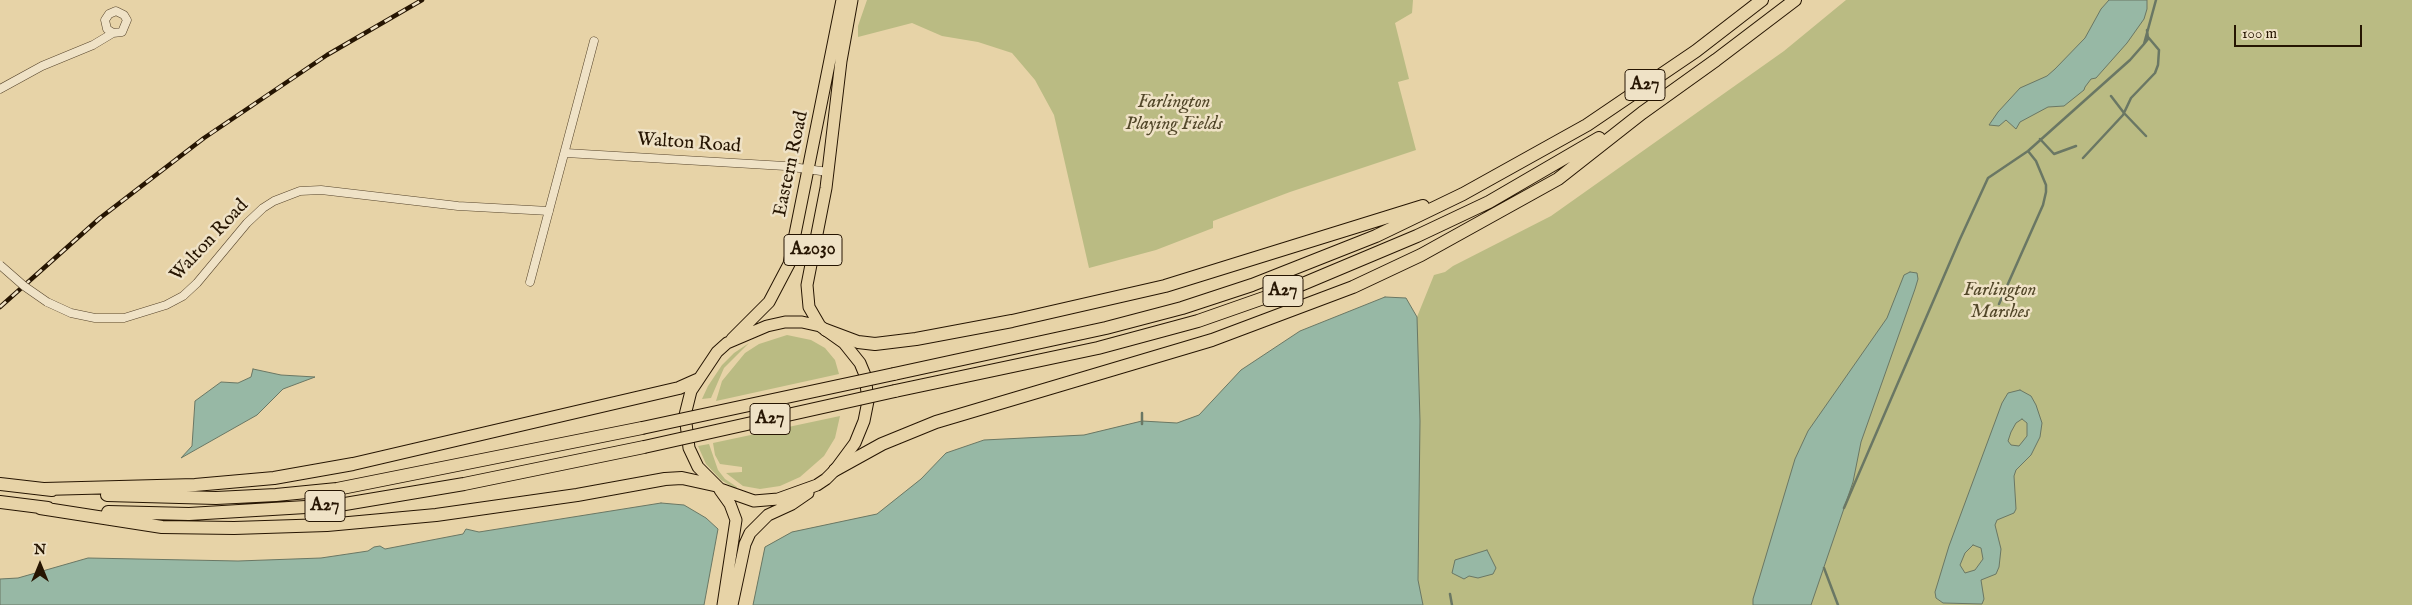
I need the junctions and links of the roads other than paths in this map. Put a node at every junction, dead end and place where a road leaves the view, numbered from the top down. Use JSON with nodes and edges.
{"nodes":[{"id":1,"x":842,"y":0,"type":"edge"},
{"id":2,"x":852,"y":0,"type":"edge"},
{"id":3,"x":1762,"y":0,"type":"edge"},
{"id":4,"x":1795,"y":0,"type":"edge"},
{"id":5,"x":114,"y":33,"type":"dead end"},
{"id":6,"x":594,"y":41,"type":"dead end"},
{"id":7,"x":0,"y":89,"type":"edge"},
{"id":8,"x":1642,"y":113,"type":"junction"},
{"id":9,"x":566,"y":153,"type":"junction"},
{"id":10,"x":810,"y":169,"type":"junction"},
{"id":11,"x":828,"y":172,"type":"junction"},
{"id":12,"x":1463,"y":194,"type":"junction"},
{"id":13,"x":549,"y":211,"type":"junction"},
{"id":14,"x":0,"y":265,"type":"edge"},
{"id":15,"x":530,"y":282,"type":"dead end"},
{"id":16,"x":823,"y":328,"type":"junction"},
{"id":17,"x":727,"y":343,"type":"junction"},
{"id":18,"x":697,"y":380,"type":"junction"},
{"id":19,"x":835,"y":470,"type":"junction"},
{"id":20,"x":0,"y":484,"type":"edge"},
{"id":21,"x":817,"y":486,"type":"junction"},
{"id":22,"x":717,"y":487,"type":"junction"},
{"id":23,"x":44,"y":490,"type":"junction"},
{"id":24,"x":0,"y":502,"type":"edge"},
{"id":25,"x":40,"y":508,"type":"junction"},
{"id":26,"x":723,"y":605,"type":"edge"},
{"id":27,"x":732,"y":605,"type":"edge"}],
"edges":[{"from":1,"to":10,"type":"main road","name":"Eastern Road","number":"A2030"},
{"from":2,"to":11,"type":"main road","name":"Eastern Road","number":"A2030"},
{"from":3,"to":12,"type":"highway","number":"A27"},
{"from":4,"to":8,"type":"highway","number":"A27"},
{"from":5,"to":7,"type":"street"},
{"from":6,"to":9,"type":"street"},
{"from":8,"to":19,"type":"highway"},
{"from":8,"to":25,"type":"highway","number":"A27","bridge":true},
{"from":9,"to":10,"type":"street","name":"Walton Road"},
{"from":9,"to":13,"type":"street"},
{"from":10,"to":11,"type":"street","name":"Walton Road"},
{"from":10,"to":17,"type":"main road","name":"Eastern Road","number":"A2030"},
{"from":11,"to":16,"type":"main road","name":"Eastern Road","number":"A2030"},
{"from":12,"to":16,"type":"highway"},
{"from":12,"to":23,"type":"highway","number":"A27","bridge":true},
{"from":13,"to":14,"type":"street","name":"Walton Road","bridge":true},
{"from":13,"to":15,"type":"street"},
{"from":16,"to":17,"type":"main road"},
{"from":16,"to":19,"type":"main road"},
{"from":17,"to":18,"type":"main road","name":"Eastern Road"},
{"from":18,"to":22,"type":"main road","name":"Eastern Road"},
{"from":18,"to":23,"type":"highway"},
{"from":19,"to":21,"type":"main road"},
{"from":20,"to":23,"type":"highway","number":"A27"},
{"from":21,"to":22,"type":"main road"},
{"from":21,"to":27,"type":"main road"},
{"from":22,"to":25,"type":"highway"},
{"from":22,"to":26,"type":"main road"},
{"from":24,"to":25,"type":"highway","number":"A27"}]}
